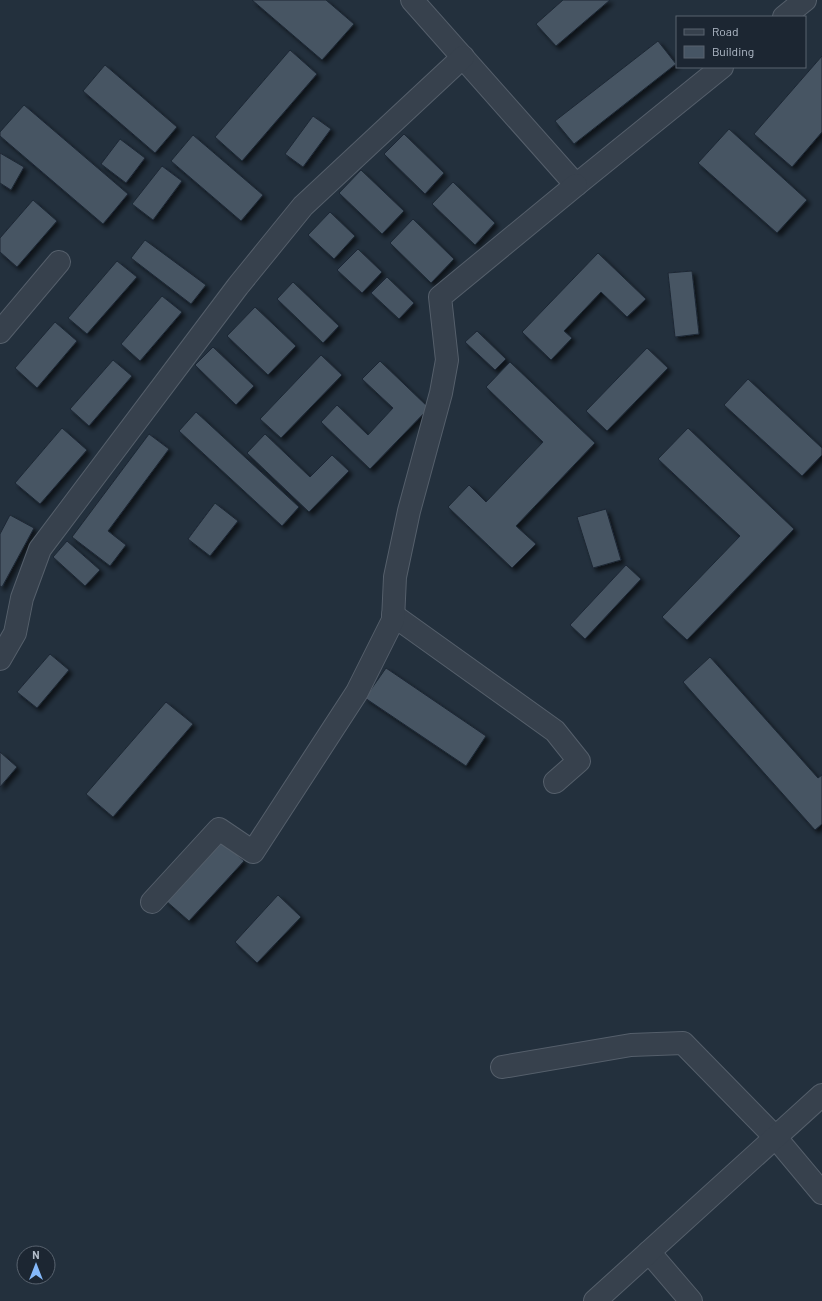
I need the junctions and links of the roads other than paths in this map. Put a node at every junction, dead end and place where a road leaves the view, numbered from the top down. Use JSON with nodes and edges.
{"nodes":[{"id":1,"x":412,"y":0,"type":"edge"},
{"id":2,"x":805,"y":0,"type":"edge"},
{"id":3,"x":785,"y":16,"type":"edge"},
{"id":4,"x":463,"y":57,"type":"junction"},
{"id":5,"x":721,"y":68,"type":"edge"},
{"id":6,"x":576,"y":185,"type":"junction"},
{"id":7,"x":59,"y":262,"type":"dead end"},
{"id":8,"x":0,"y":332,"type":"edge"},
{"id":9,"x":393,"y":615,"type":"junction"},
{"id":10,"x":0,"y":659,"type":"edge"},
{"id":11,"x":555,"y":782,"type":"dead end"},
{"id":12,"x":152,"y":902,"type":"dead end"},
{"id":13,"x":502,"y":1067,"type":"dead end"},
{"id":14,"x":822,"y":1095,"type":"edge"},
{"id":15,"x":776,"y":1138,"type":"junction"},
{"id":16,"x":822,"y":1192,"type":"edge"},
{"id":17,"x":649,"y":1252,"type":"junction"},
{"id":18,"x":595,"y":1301,"type":"edge"},
{"id":19,"x":692,"y":1301,"type":"edge"}],
"edges":[{"from":1,"to":4,"type":"street"},
{"from":2,"to":3,"type":"street"},
{"from":4,"to":6,"type":"street"},
{"from":4,"to":10,"type":"street"},
{"from":5,"to":6,"type":"street"},
{"from":6,"to":9,"type":"street"},
{"from":7,"to":8,"type":"street"},
{"from":9,"to":11,"type":"street"},
{"from":9,"to":12,"type":"street"},
{"from":13,"to":15,"type":"street"},
{"from":14,"to":15,"type":"street"},
{"from":15,"to":16,"type":"street"},
{"from":15,"to":17,"type":"street"},
{"from":17,"to":18,"type":"street"},
{"from":17,"to":19,"type":"street"}]}
